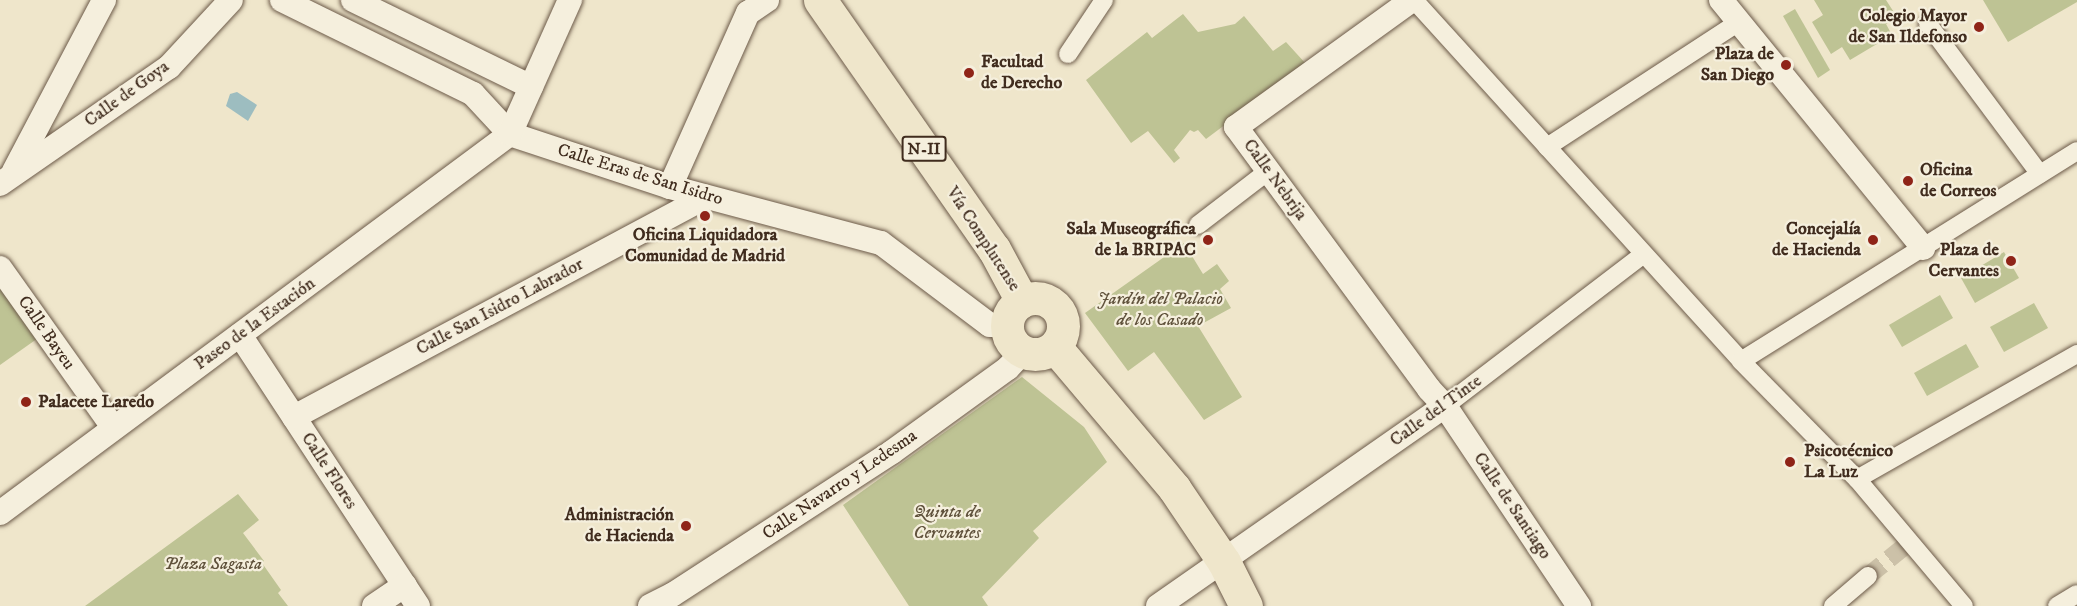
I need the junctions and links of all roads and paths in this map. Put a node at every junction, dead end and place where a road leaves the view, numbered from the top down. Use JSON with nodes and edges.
{"nodes":[{"id":1,"x":104,"y":0,"type":"edge"},
{"id":2,"x":231,"y":0,"type":"edge"},
{"id":3,"x":282,"y":0,"type":"edge"},
{"id":4,"x":353,"y":0,"type":"edge"},
{"id":5,"x":570,"y":0,"type":"edge"},
{"id":6,"x":767,"y":0,"type":"edge"},
{"id":7,"x":820,"y":0,"type":"edge"},
{"id":8,"x":1104,"y":0,"type":"edge"},
{"id":9,"x":1413,"y":0,"type":"edge"},
{"id":10,"x":1721,"y":0,"type":"edge"},
{"id":11,"x":1739,"y":22,"type":"junction"},
{"id":12,"x":1928,"y":24,"type":"dead end"},
{"id":13,"x":1068,"y":54,"type":"dead end"},
{"id":14,"x":531,"y":87,"type":"junction"},
{"id":15,"x":510,"y":134,"type":"junction"},
{"id":16,"x":1546,"y":147,"type":"junction"},
{"id":17,"x":2077,"y":151,"type":"edge"},
{"id":18,"x":1268,"y":171,"type":"junction"},
{"id":19,"x":2040,"y":174,"type":"junction"},
{"id":20,"x":6,"y":180,"type":"edge"},
{"id":21,"x":670,"y":187,"type":"junction"},
{"id":22,"x":706,"y":197,"type":"junction"},
{"id":23,"x":1197,"y":225,"type":"dead end"},
{"id":24,"x":1923,"y":248,"type":"junction"},
{"id":25,"x":1644,"y":254,"type":"junction"},
{"id":26,"x":0,"y":267,"type":"edge"},
{"id":27,"x":1015,"y":313,"type":"junction"},
{"id":28,"x":240,"y":335,"type":"junction"},
{"id":29,"x":1055,"y":347,"type":"junction"},
{"id":30,"x":1023,"y":352,"type":"junction"},
{"id":31,"x":2077,"y":354,"type":"edge"},
{"id":32,"x":1741,"y":361,"type":"junction"},
{"id":33,"x":1445,"y":406,"type":"junction"},
{"id":34,"x":294,"y":417,"type":"junction"},
{"id":35,"x":113,"y":427,"type":"junction"},
{"id":36,"x":1857,"y":479,"type":"junction"},
{"id":37,"x":2,"y":508,"type":"edge"},
{"id":38,"x":1224,"y":562,"type":"junction"},
{"id":39,"x":1868,"y":576,"type":"tunnel mouth"},
{"id":40,"x":405,"y":585,"type":"junction"},
{"id":41,"x":2077,"y":594,"type":"edge"},
{"id":42,"x":675,"y":601,"type":"edge"},
{"id":43,"x":374,"y":606,"type":"edge"},
{"id":44,"x":418,"y":606,"type":"edge"},
{"id":45,"x":650,"y":606,"type":"edge"},
{"id":46,"x":1158,"y":606,"type":"edge"},
{"id":47,"x":1246,"y":606,"type":"edge"},
{"id":48,"x":1579,"y":606,"type":"edge"},
{"id":49,"x":1833,"y":606,"type":"edge"},
{"id":50,"x":1964,"y":606,"type":"edge"},
{"id":51,"x":2057,"y":606,"type":"edge"}],
"edges":[{"from":1,"to":20,"type":"street","name":"Calle de Goya"},
{"from":2,"to":20,"type":"street","name":"Calle de Goya"},
{"from":3,"to":15,"type":"street","name":"Calle Eras de San Isidro"},
{"from":4,"to":14,"type":"street"},
{"from":5,"to":14,"type":"street"},
{"from":6,"to":21,"type":"street"},
{"from":7,"to":27,"type":"main road","name":"Vía Complutense","number":"N-II"},
{"from":8,"to":13,"type":"street"},
{"from":9,"to":16,"type":"street"},
{"from":9,"to":18,"type":"street","name":"Calle Nebrija"},
{"from":10,"to":11,"type":"street"},
{"from":11,"to":16,"type":"street"},
{"from":11,"to":24,"type":"street"},
{"from":12,"to":19,"type":"street"},
{"from":14,"to":15,"type":"street"},
{"from":15,"to":21,"type":"street","name":"Calle Eras de San Isidro"},
{"from":15,"to":28,"type":"street","name":"Paseo de la Estación"},
{"from":16,"to":25,"type":"street"},
{"from":17,"to":19,"type":"street"},
{"from":18,"to":23,"type":"street"},
{"from":18,"to":33,"type":"street","name":"Calle Nebrija"},
{"from":19,"to":24,"type":"street"},
{"from":21,"to":22,"type":"street","name":"Calle Eras de San Isidro"},
{"from":22,"to":27,"type":"street","name":"Calle Eras de San Isidro"},
{"from":22,"to":34,"type":"street","name":"Calle San Isidro Labrador"},
{"from":24,"to":32,"type":"street"},
{"from":25,"to":32,"type":"street"},
{"from":25,"to":33,"type":"street","name":"Calle del Tinte"},
{"from":26,"to":35,"type":"street","name":"Calle Bayeu"},
{"from":27,"to":29,"type":"main road"},
{"from":27,"to":30,"type":"main road","number":"N-II"},
{"from":28,"to":34,"type":"street","name":"Calle Flores"},
{"from":28,"to":35,"type":"street","name":"Paseo de la Estación"},
{"from":29,"to":30,"type":"main road"},
{"from":29,"to":38,"type":"main road"},
{"from":30,"to":42,"type":"street","name":"Calle Navarro y Ledesma"},
{"from":31,"to":36,"type":"street"},
{"from":32,"to":36,"type":"street"},
{"from":33,"to":38,"type":"street","name":"Calle del Tinte"},
{"from":33,"to":48,"type":"street","name":"Calle de Santiago"},
{"from":34,"to":40,"type":"street","name":"Calle Flores"},
{"from":35,"to":37,"type":"street","name":"Paseo de la Estación"},
{"from":36,"to":50,"type":"street"},
{"from":38,"to":46,"type":"street","name":"Calle del Tinte"},
{"from":38,"to":47,"type":"main road"},
{"from":39,"to":49,"type":"street"},
{"from":40,"to":43,"type":"street"},
{"from":40,"to":44,"type":"street","name":"Calle Flores"},
{"from":41,"to":51,"type":"street"},
{"from":42,"to":45,"type":"street","name":"Calle Navarro y Ledesma"}]}
